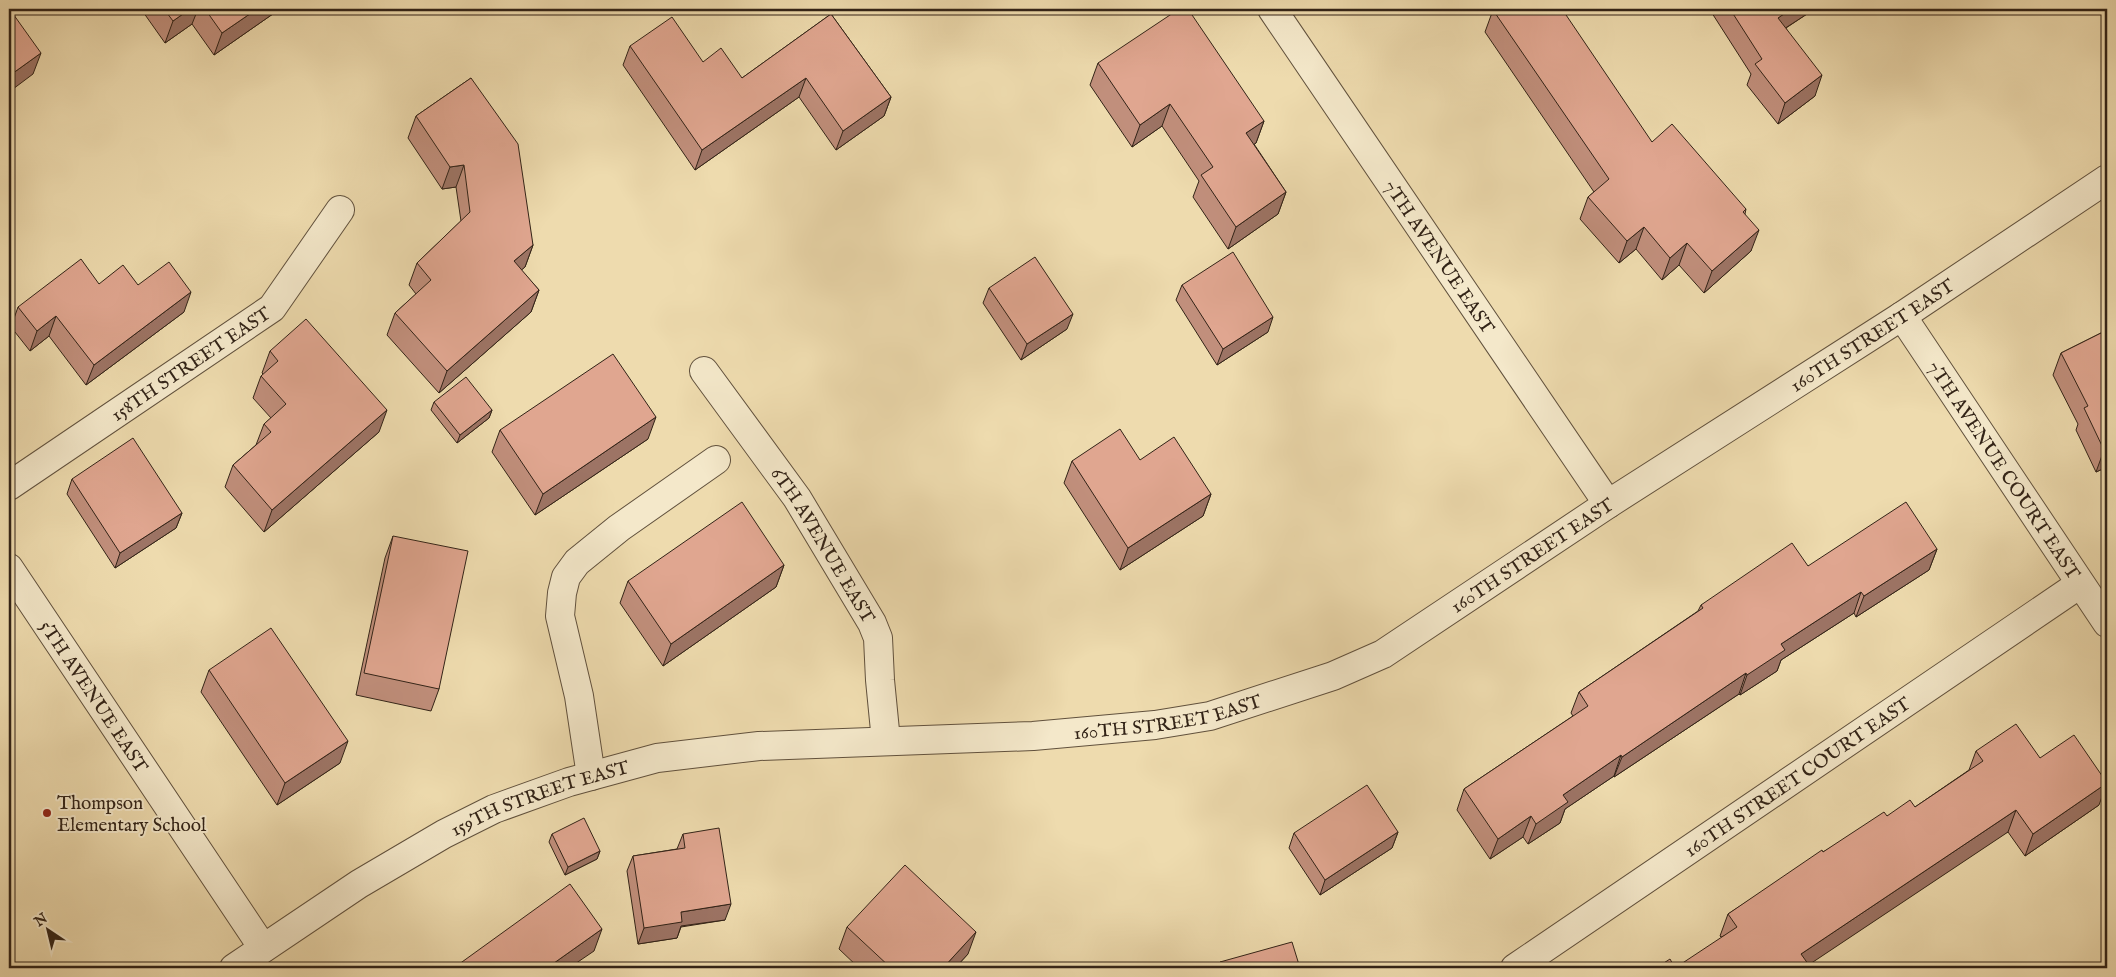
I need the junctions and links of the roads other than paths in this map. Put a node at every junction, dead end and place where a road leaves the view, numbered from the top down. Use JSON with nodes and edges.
{"nodes":[{"id":1,"x":1272,"y":9,"type":"edge"},
{"id":2,"x":2107,"y":179,"type":"edge"},
{"id":3,"x":340,"y":210,"type":"dead end"},
{"id":4,"x":1902,"y":316,"type":"junction"},
{"id":5,"x":704,"y":371,"type":"dead end"},
{"id":6,"x":716,"y":460,"type":"dead end"},
{"id":7,"x":9,"y":486,"type":"edge"},
{"id":8,"x":1608,"y":504,"type":"junction"},
{"id":9,"x":9,"y":568,"type":"edge"},
{"id":10,"x":2080,"y":584,"type":"junction"},
{"id":11,"x":2107,"y":624,"type":"edge"},
{"id":12,"x":886,"y":741,"type":"junction"},
{"id":13,"x":591,"y":776,"type":"junction"},
{"id":14,"x":263,"y":948,"type":"junction"},
{"id":15,"x":234,"y":968,"type":"edge"},
{"id":16,"x":1515,"y":968,"type":"edge"}],
"edges":[{"from":1,"to":8,"type":"street","name":"7TH AVENUE EAST"},
{"from":2,"to":4,"type":"street","name":"160TH STREET EAST"},
{"from":3,"to":7,"type":"street","name":"158TH STREET EAST"},
{"from":4,"to":8,"type":"street","name":"160TH STREET EAST"},
{"from":4,"to":10,"type":"street","name":"7TH AVENUE COURT EAST"},
{"from":5,"to":12,"type":"street","name":"6TH AVENUE EAST"},
{"from":6,"to":13,"type":"street"},
{"from":8,"to":12,"type":"street","name":"160TH STREET EAST"},
{"from":9,"to":14,"type":"street","name":"5TH AVENUE EAST"},
{"from":10,"to":11,"type":"street","name":"7TH AVENUE COURT EAST"},
{"from":10,"to":16,"type":"street","name":"160TH STREET COURT EAST"},
{"from":12,"to":13,"type":"street","name":"159TH STREET EAST"},
{"from":13,"to":14,"type":"street","name":"159TH STREET EAST"},
{"from":14,"to":15,"type":"street","name":"159TH STREET EAST"}]}
